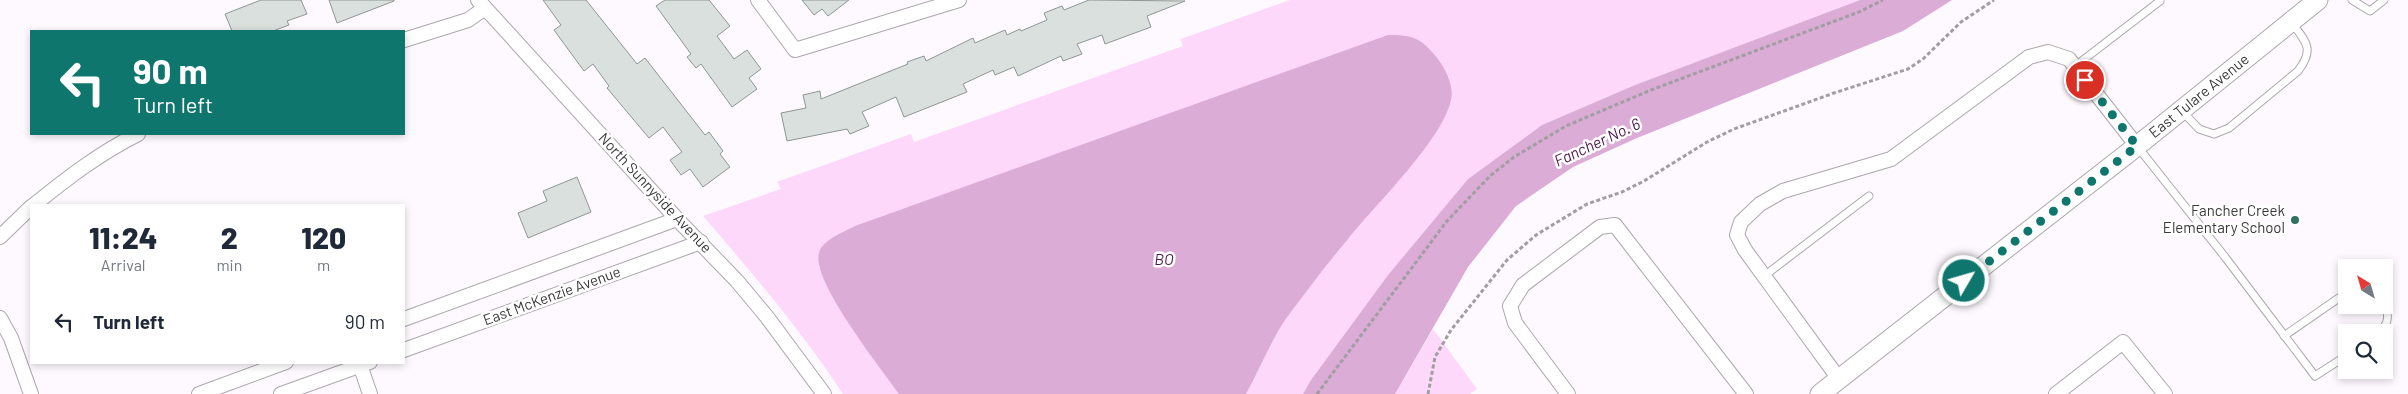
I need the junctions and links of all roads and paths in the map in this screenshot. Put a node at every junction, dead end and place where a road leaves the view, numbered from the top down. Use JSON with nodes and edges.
{"nodes":[{"id":1,"x":758,"y":0,"type":"edge"},
{"id":2,"x":959,"y":0,"type":"edge"},
{"id":3,"x":1883,"y":0,"type":"edge"},
{"id":4,"x":1994,"y":0,"type":"edge"},
{"id":5,"x":2318,"y":0,"type":"edge"},
{"id":6,"x":2352,"y":0,"type":"edge"},
{"id":7,"x":2384,"y":0,"type":"edge"},
{"id":8,"x":2160,"y":1,"type":"edge"},
{"id":9,"x":482,"y":4,"type":"edge"},
{"id":10,"x":2291,"y":21,"type":"junction"},
{"id":11,"x":405,"y":40,"type":"edge"},
{"id":12,"x":2074,"y":66,"type":"junction"},
{"id":13,"x":2181,"y":110,"type":"junction"},
{"id":14,"x":136,"y":135,"type":"edge"},
{"id":15,"x":2137,"y":146,"type":"junction"},
{"id":16,"x":1868,"y":196,"type":"dead end"},
{"id":17,"x":35,"y":204,"type":"edge"},
{"id":18,"x":30,"y":209,"type":"edge"},
{"id":19,"x":677,"y":218,"type":"junction"},
{"id":20,"x":0,"y":237,"type":"edge"},
{"id":21,"x":701,"y":242,"type":"junction"},
{"id":22,"x":1764,"y":276,"type":"junction"},
{"id":23,"x":2338,"y":299,"type":"edge"},
{"id":24,"x":0,"y":318,"type":"edge"},
{"id":25,"x":405,"y":319,"type":"edge"},
{"id":26,"x":2284,"y":336,"type":"junction"},
{"id":27,"x":5,"y":340,"type":"edge"},
{"id":28,"x":405,"y":350,"type":"edge"},
{"id":29,"x":2338,"y":361,"type":"edge"},
{"id":30,"x":281,"y":364,"type":"edge"},
{"id":31,"x":363,"y":364,"type":"edge"},
{"id":32,"x":1839,"y":379,"type":"junction"},
{"id":33,"x":31,"y":394,"type":"edge"},
{"id":34,"x":199,"y":394,"type":"edge"},
{"id":35,"x":281,"y":394,"type":"edge"},
{"id":36,"x":370,"y":394,"type":"edge"},
{"id":37,"x":824,"y":394,"type":"edge"},
{"id":38,"x":1317,"y":394,"type":"edge"},
{"id":39,"x":1428,"y":394,"type":"edge"},
{"id":40,"x":1568,"y":394,"type":"edge"},
{"id":41,"x":1746,"y":394,"type":"edge"},
{"id":42,"x":1820,"y":394,"type":"edge"},
{"id":43,"x":2056,"y":394,"type":"edge"},
{"id":44,"x":2165,"y":394,"type":"edge"}],
"edges":[{"from":1,"to":2,"type":"street"},
{"from":3,"to":38,"type":"path"},
{"from":4,"to":39,"type":"path"},
{"from":5,"to":10,"type":"street","name":"East Tulare Avenue"},
{"from":6,"to":7,"type":"lane"},
{"from":8,"to":12,"type":"lane"},
{"from":9,"to":11,"type":"street"},
{"from":9,"to":19,"type":"street","name":"North Sunnyside Avenue"},
{"from":10,"to":13,"type":"street","name":"East Tulare Avenue"},
{"from":10,"to":13,"type":"lane"},
{"from":12,"to":15,"type":"street"},
{"from":12,"to":22,"type":"street"},
{"from":13,"to":15,"type":"street","name":"East Tulare Avenue"},
{"from":14,"to":17,"type":"street"},
{"from":15,"to":26,"type":"lane"},
{"from":15,"to":32,"type":"street","name":"East Tulare Avenue"},
{"from":16,"to":22,"type":"lane"},
{"from":18,"to":20,"type":"street"},
{"from":19,"to":21,"type":"street","name":"North Sunnyside Avenue"},
{"from":19,"to":25,"type":"street","name":"East McKenzie Avenue"},
{"from":21,"to":28,"type":"street","name":"East McKenzie Avenue"},
{"from":21,"to":37,"type":"street","name":"North Sunnyside Avenue"},
{"from":22,"to":32,"type":"street"},
{"from":23,"to":26,"type":"lane"},
{"from":24,"to":27,"type":"street"},
{"from":26,"to":29,"type":"lane"},
{"from":27,"to":33,"type":"street"},
{"from":30,"to":34,"type":"street"},
{"from":31,"to":35,"type":"street"},
{"from":31,"to":36,"type":"street"},
{"from":32,"to":42,"type":"street","name":"East Tulare Avenue"},
{"from":40,"to":41,"type":"street"},
{"from":43,"to":44,"type":"street"}]}
